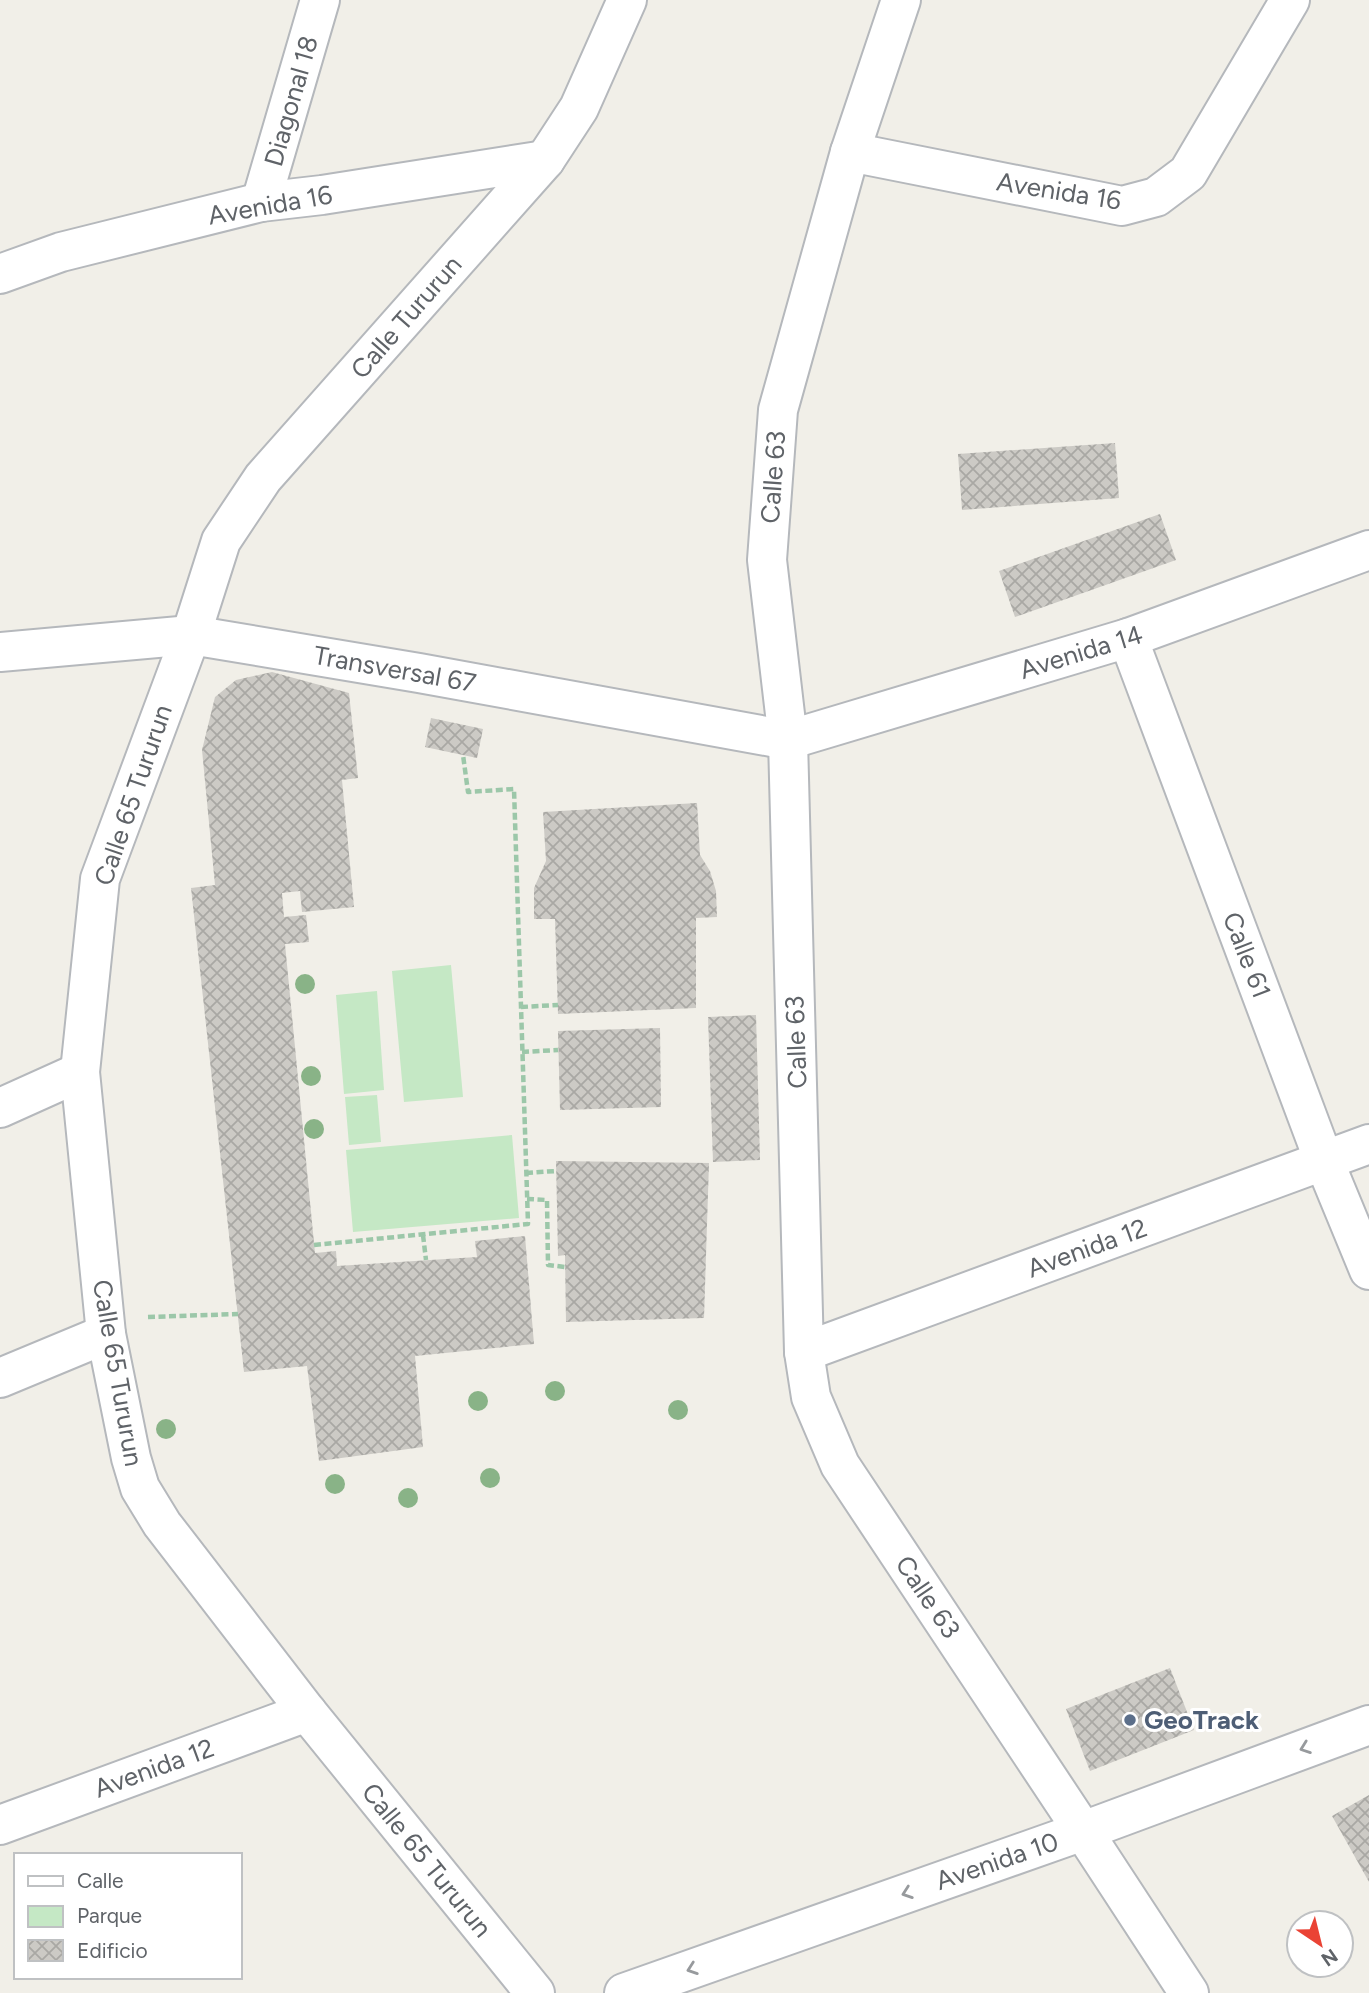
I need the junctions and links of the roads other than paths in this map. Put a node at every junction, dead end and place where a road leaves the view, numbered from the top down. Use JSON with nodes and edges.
{"nodes":[{"id":1,"x":320,"y":0,"type":"edge"},
{"id":2,"x":627,"y":0,"type":"edge"},
{"id":3,"x":901,"y":0,"type":"edge"},
{"id":4,"x":1290,"y":0,"type":"edge"},
{"id":5,"x":850,"y":152,"type":"junction"},
{"id":6,"x":545,"y":160,"type":"junction"},
{"id":7,"x":261,"y":202,"type":"junction"},
{"id":8,"x":0,"y":274,"type":"edge"},
{"id":9,"x":1369,"y":550,"type":"edge"},
{"id":10,"x":191,"y":635,"type":"junction"},
{"id":11,"x":1128,"y":638,"type":"junction"},
{"id":12,"x":0,"y":652,"type":"edge"},
{"id":13,"x":788,"y":740,"type":"junction"},
{"id":14,"x":80,"y":1072,"type":"junction"},
{"id":15,"x":0,"y":1108,"type":"edge"},
{"id":16,"x":1369,"y":1144,"type":"edge"},
{"id":17,"x":1324,"y":1161,"type":"junction"},
{"id":18,"x":1369,"y":1270,"type":"edge"},
{"id":19,"x":106,"y":1334,"type":"junction"},
{"id":20,"x":804,"y":1352,"type":"junction"},
{"id":21,"x":0,"y":1378,"type":"edge"},
{"id":22,"x":307,"y":1712,"type":"junction"},
{"id":23,"x":1369,"y":1725,"type":"edge"},
{"id":24,"x":0,"y":1825,"type":"edge"},
{"id":25,"x":1083,"y":1831,"type":"junction"},
{"id":26,"x":535,"y":1993,"type":"edge"},
{"id":27,"x":624,"y":1993,"type":"edge"},
{"id":28,"x":1189,"y":1993,"type":"edge"}],
"edges":[{"from":1,"to":7,"type":"street","name":"Diagonal 18"},
{"from":2,"to":6,"type":"street","name":"Calle Tururun"},
{"from":3,"to":5,"type":"street","name":"Calle 63"},
{"from":4,"to":5,"type":"street","name":"Avenida 16"},
{"from":5,"to":13,"type":"street","name":"Calle 63"},
{"from":6,"to":7,"type":"street","name":"Avenida 16"},
{"from":6,"to":10,"type":"street","name":"Calle Tururun"},
{"from":7,"to":8,"type":"street","name":"Avenida 16"},
{"from":9,"to":11,"type":"street","name":"Avenida 14"},
{"from":10,"to":12,"type":"street","name":"Transversal 67"},
{"from":10,"to":13,"type":"street","name":"Transversal 67"},
{"from":10,"to":14,"type":"street","name":"Calle 65 Tururun"},
{"from":11,"to":13,"type":"street","name":"Avenida 14"},
{"from":11,"to":17,"type":"street","name":"Calle 61"},
{"from":13,"to":20,"type":"street","name":"Calle 63"},
{"from":14,"to":15,"type":"street"},
{"from":14,"to":19,"type":"street","name":"Calle 65 Tururun"},
{"from":16,"to":17,"type":"street","name":"Avenida 12"},
{"from":17,"to":18,"type":"street","name":"Calle 61"},
{"from":17,"to":20,"type":"street","name":"Avenida 12"},
{"from":19,"to":21,"type":"street"},
{"from":19,"to":22,"type":"street","name":"Calle 65 Tururun"},
{"from":20,"to":25,"type":"street","name":"Calle 63"},
{"from":22,"to":24,"type":"street","name":"Avenida 12"},
{"from":22,"to":26,"type":"street","name":"Calle 65 Tururun"},
{"from":23,"to":25,"type":"street","name":"Avenida 10","one_way":true},
{"from":25,"to":27,"type":"street","name":"Avenida 10","one_way":true},
{"from":25,"to":28,"type":"street","name":"Calle 63"}]}
